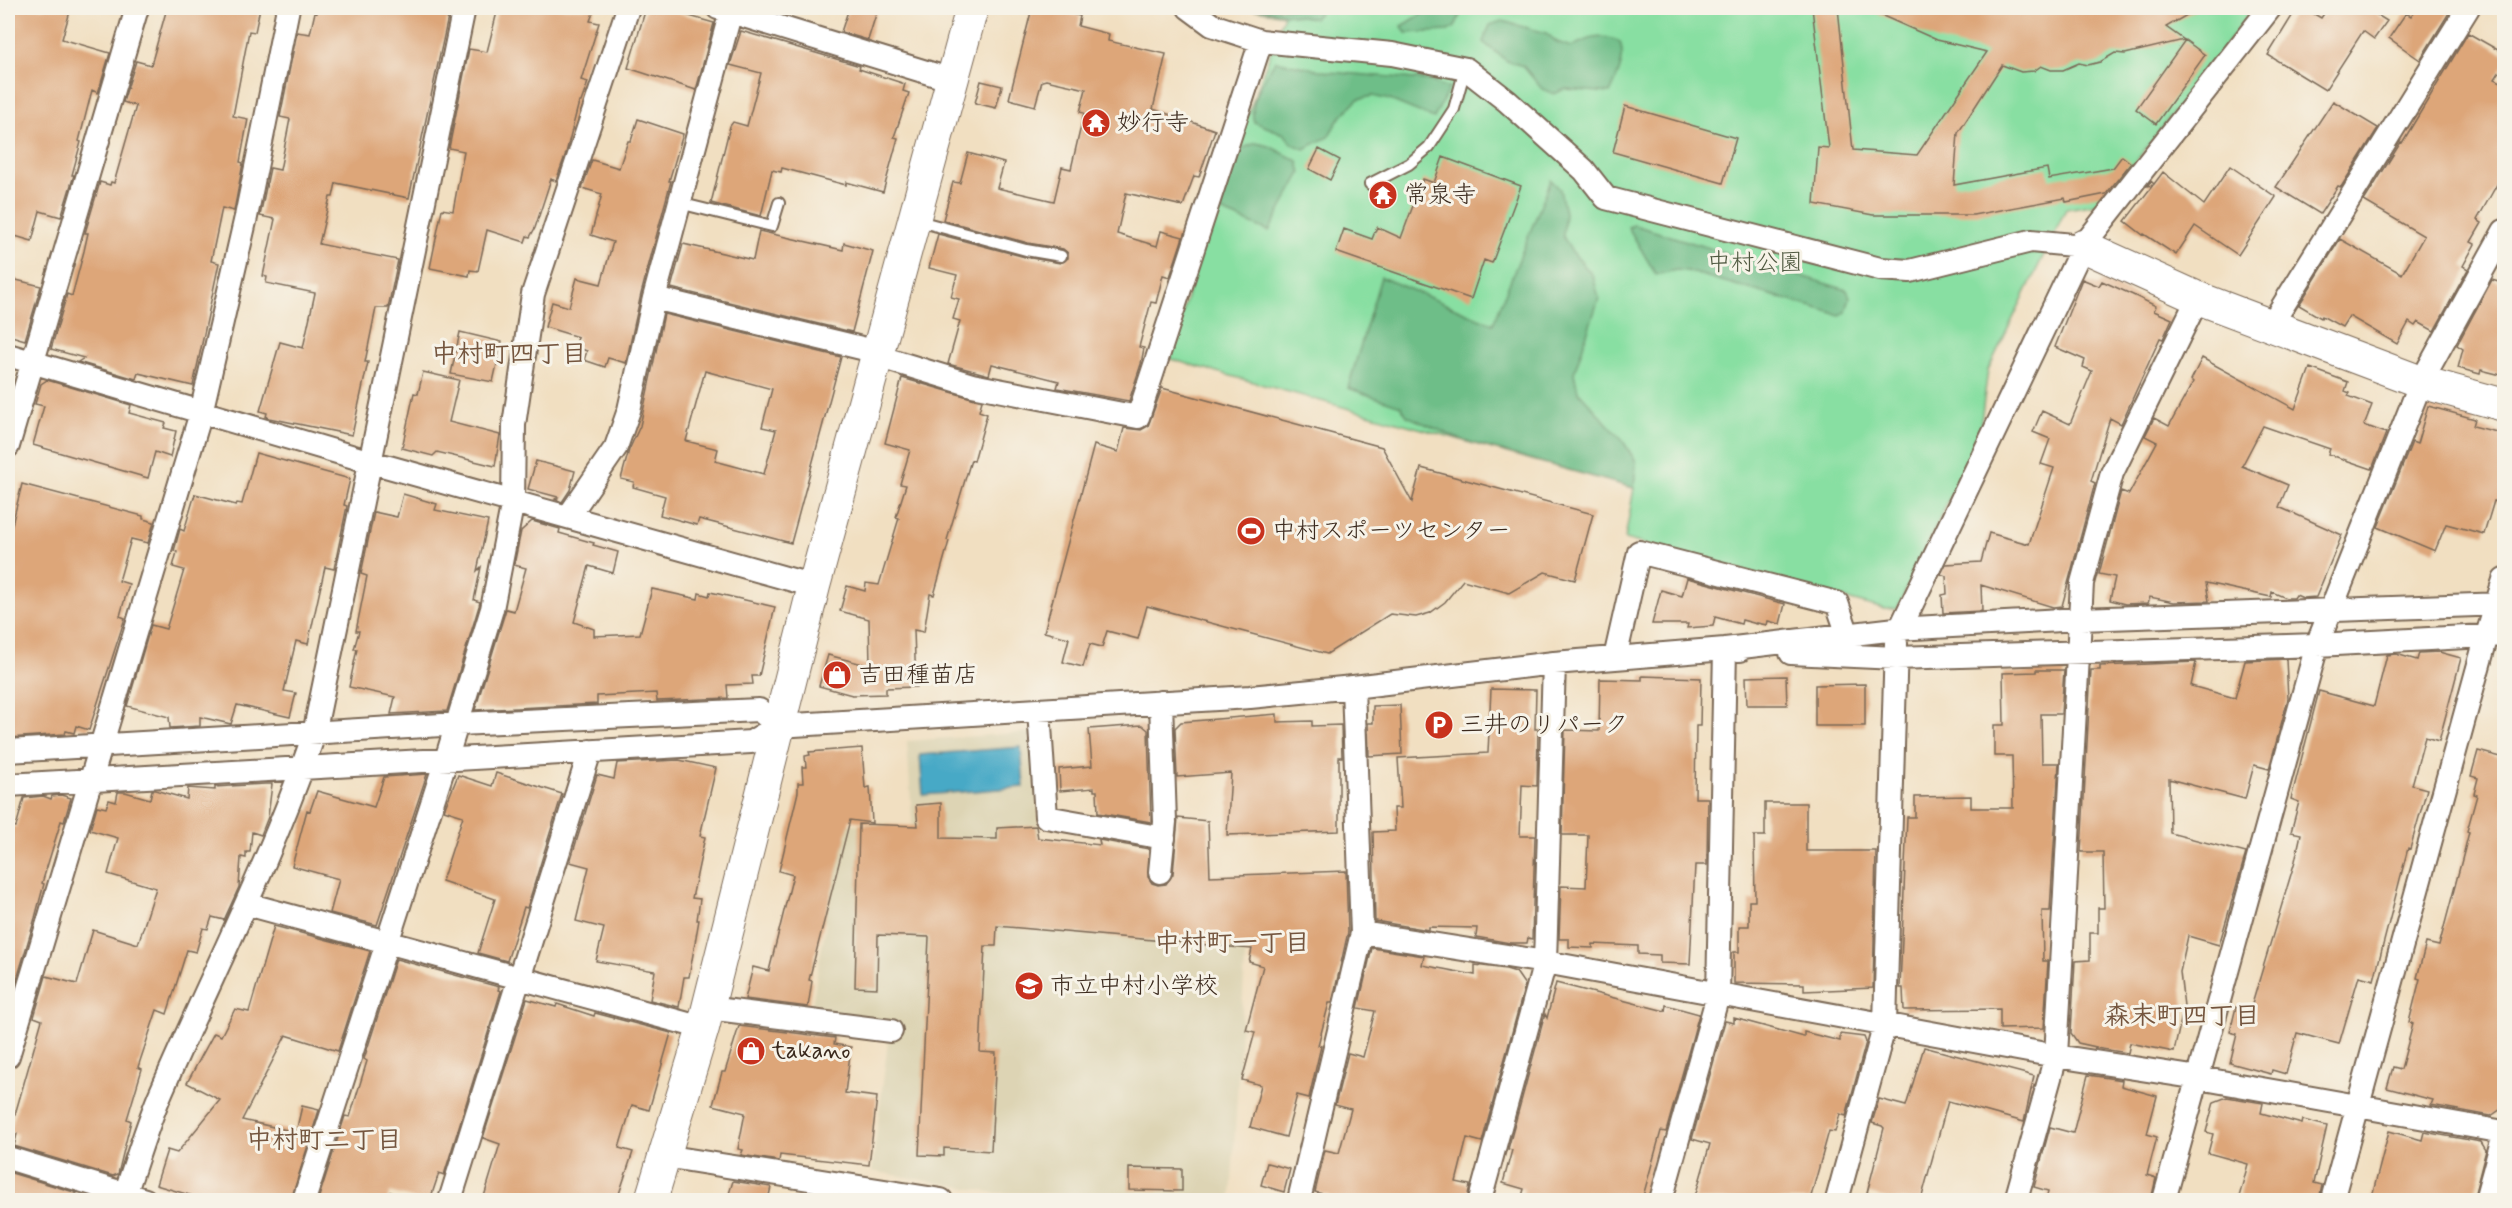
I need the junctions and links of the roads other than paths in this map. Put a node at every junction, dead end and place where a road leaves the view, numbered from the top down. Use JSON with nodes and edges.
{"nodes":[{"id":1,"x":137,"y":8,"type":"edge"},
{"id":2,"x":288,"y":8,"type":"edge"},
{"id":3,"x":464,"y":8,"type":"edge"},
{"id":4,"x":628,"y":8,"type":"edge"},
{"id":5,"x":972,"y":8,"type":"edge"},
{"id":6,"x":1189,"y":8,"type":"edge"},
{"id":7,"x":2270,"y":8,"type":"edge"},
{"id":8,"x":2468,"y":8,"type":"edge"},
{"id":9,"x":725,"y":9,"type":"edge"},
{"id":10,"x":766,"y":15,"type":"edge"},
{"id":11,"x":1262,"y":41,"type":"junction"},
{"id":12,"x":1466,"y":69,"type":"junction"},
{"id":13,"x":952,"y":80,"type":"junction"},
{"id":14,"x":1370,"y":184,"type":"dead end"},
{"id":15,"x":679,"y":203,"type":"junction"},
{"id":16,"x":779,"y":203,"type":"dead end"},
{"id":17,"x":914,"y":219,"type":"junction"},
{"id":18,"x":2505,"y":231,"type":"edge"},
{"id":19,"x":2083,"y":246,"type":"junction"},
{"id":20,"x":1061,"y":256,"type":"dead end"},
{"id":21,"x":654,"y":298,"type":"junction"},
{"id":22,"x":2198,"y":298,"type":"junction"},
{"id":23,"x":2271,"y":325,"type":"junction"},
{"id":24,"x":877,"y":354,"type":"junction"},
{"id":25,"x":8,"y":355,"type":"edge"},
{"id":26,"x":32,"y":363,"type":"junction"},
{"id":27,"x":2421,"y":382,"type":"junction"},
{"id":28,"x":2505,"y":405,"type":"edge"},
{"id":29,"x":201,"y":413,"type":"junction"},
{"id":30,"x":8,"y":446,"type":"edge"},
{"id":31,"x":371,"y":462,"type":"junction"},
{"id":32,"x":513,"y":501,"type":"junction"},
{"id":33,"x":568,"y":516,"type":"junction"},
{"id":34,"x":2505,"y":580,"type":"edge"},
{"id":35,"x":814,"y":586,"type":"junction"},
{"id":36,"x":2501,"y":604,"type":"edge"},
{"id":37,"x":2331,"y":610,"type":"junction"},
{"id":38,"x":2080,"y":619,"type":"junction"},
{"id":39,"x":1898,"y":629,"type":"junction"},
{"id":40,"x":1848,"y":635,"type":"junction"},
{"id":41,"x":2496,"y":635,"type":"edge"},
{"id":42,"x":2317,"y":645,"type":"junction"},
{"id":43,"x":1725,"y":649,"type":"junction"},
{"id":44,"x":2077,"y":651,"type":"junction"},
{"id":45,"x":1615,"y":658,"type":"junction"},
{"id":46,"x":1896,"y":658,"type":"junction"},
{"id":47,"x":1554,"y":663,"type":"junction"},
{"id":48,"x":1353,"y":687,"type":"junction"},
{"id":49,"x":1161,"y":702,"type":"junction"},
{"id":50,"x":1039,"y":710,"type":"junction"},
{"id":51,"x":458,"y":724,"type":"junction"},
{"id":52,"x":778,"y":726,"type":"junction"},
{"id":53,"x":314,"y":734,"type":"junction"},
{"id":54,"x":101,"y":744,"type":"junction"},
{"id":55,"x":8,"y":751,"type":"edge"},
{"id":56,"x":590,"y":751,"type":"junction"},
{"id":57,"x":446,"y":760,"type":"junction"},
{"id":58,"x":302,"y":768,"type":"junction"},
{"id":59,"x":90,"y":780,"type":"junction"},
{"id":60,"x":8,"y":785,"type":"edge"},
{"id":61,"x":1164,"y":838,"type":"junction"},
{"id":62,"x":1160,"y":872,"type":"dead end"},
{"id":63,"x":247,"y":904,"type":"junction"},
{"id":64,"x":1362,"y":933,"type":"junction"},
{"id":65,"x":388,"y":942,"type":"junction"},
{"id":66,"x":1545,"y":962,"type":"junction"},
{"id":67,"x":519,"y":978,"type":"junction"},
{"id":68,"x":1718,"y":995,"type":"junction"},
{"id":69,"x":706,"y":1018,"type":"junction"},
{"id":70,"x":1885,"y":1024,"type":"junction"},
{"id":71,"x":891,"y":1032,"type":"dead end"},
{"id":72,"x":8,"y":1056,"type":"edge"},
{"id":73,"x":2056,"y":1056,"type":"junction"},
{"id":74,"x":2199,"y":1078,"type":"junction"},
{"id":75,"x":2358,"y":1106,"type":"junction"},
{"id":76,"x":2505,"y":1133,"type":"edge"},
{"id":77,"x":664,"y":1156,"type":"junction"},
{"id":78,"x":8,"y":1158,"type":"edge"},
{"id":79,"x":844,"y":1193,"type":"edge"},
{"id":80,"x":131,"y":1198,"type":"edge"},
{"id":81,"x":304,"y":1200,"type":"edge"},
{"id":82,"x":450,"y":1200,"type":"edge"},
{"id":83,"x":651,"y":1200,"type":"edge"},
{"id":84,"x":941,"y":1200,"type":"edge"},
{"id":85,"x":1299,"y":1200,"type":"edge"},
{"id":86,"x":1480,"y":1200,"type":"edge"},
{"id":87,"x":1661,"y":1200,"type":"edge"},
{"id":88,"x":1837,"y":1200,"type":"edge"},
{"id":89,"x":2016,"y":1200,"type":"edge"},
{"id":90,"x":2164,"y":1200,"type":"edge"},
{"id":91,"x":2332,"y":1200,"type":"edge"},
{"id":92,"x":2486,"y":1200,"type":"edge"}],
"edges":[{"from":1,"to":26,"type":"street"},
{"from":2,"to":29,"type":"street"},
{"from":3,"to":31,"type":"street"},
{"from":4,"to":32,"type":"street"},
{"from":5,"to":13,"type":"street"},
{"from":6,"to":11,"type":"street"},
{"from":7,"to":19,"type":"street"},
{"from":8,"to":23,"type":"street"},
{"from":9,"to":10,"type":"street"},
{"from":9,"to":15,"type":"street"},
{"from":10,"to":13,"type":"street"},
{"from":11,"to":12,"type":"street"},
{"from":11,"to":24,"type":"street"},
{"from":12,"to":14,"type":"lane"},
{"from":12,"to":19,"type":"street"},
{"from":13,"to":17,"type":"street"},
{"from":15,"to":16,"type":"lane"},
{"from":15,"to":21,"type":"street"},
{"from":17,"to":20,"type":"lane"},
{"from":17,"to":24,"type":"street"},
{"from":18,"to":27,"type":"street"},
{"from":19,"to":22,"type":"street"},
{"from":19,"to":39,"type":"street"},
{"from":21,"to":24,"type":"street"},
{"from":21,"to":33,"type":"street"},
{"from":22,"to":23,"type":"street"},
{"from":22,"to":38,"type":"street"},
{"from":23,"to":27,"type":"street"},
{"from":24,"to":35,"type":"street"},
{"from":25,"to":26,"type":"street"},
{"from":26,"to":29,"type":"street"},
{"from":26,"to":30,"type":"street"},
{"from":27,"to":28,"type":"street"},
{"from":27,"to":37,"type":"street"},
{"from":29,"to":31,"type":"street"},
{"from":29,"to":54,"type":"street"},
{"from":31,"to":32,"type":"street"},
{"from":31,"to":53,"type":"street"},
{"from":32,"to":33,"type":"street"},
{"from":32,"to":51,"type":"street"},
{"from":33,"to":35,"type":"street"},
{"from":34,"to":36,"type":"street"},
{"from":35,"to":52,"type":"street"},
{"from":36,"to":37,"type":"street"},
{"from":36,"to":41,"type":"street"},
{"from":37,"to":38,"type":"street"},
{"from":37,"to":42,"type":"street"},
{"from":38,"to":39,"type":"street"},
{"from":38,"to":44,"type":"street"},
{"from":39,"to":40,"type":"street"},
{"from":39,"to":46,"type":"street"},
{"from":40,"to":43,"type":"street"},
{"from":40,"to":45,"type":"street"},
{"from":41,"to":42,"type":"street"},
{"from":41,"to":75,"type":"street"},
{"from":42,"to":44,"type":"street"},
{"from":42,"to":74,"type":"street"},
{"from":43,"to":45,"type":"street"},
{"from":43,"to":46,"type":"street"},
{"from":43,"to":68,"type":"street"},
{"from":44,"to":46,"type":"street"},
{"from":44,"to":73,"type":"street"},
{"from":45,"to":47,"type":"street"},
{"from":46,"to":70,"type":"street"},
{"from":47,"to":48,"type":"street"},
{"from":47,"to":66,"type":"street"},
{"from":48,"to":49,"type":"street"},
{"from":48,"to":64,"type":"street"},
{"from":49,"to":50,"type":"street"},
{"from":49,"to":61,"type":"street"},
{"from":50,"to":52,"type":"street"},
{"from":50,"to":61,"type":"street"},
{"from":51,"to":52,"type":"street"},
{"from":51,"to":53,"type":"street"},
{"from":51,"to":57,"type":"street"},
{"from":52,"to":56,"type":"street"},
{"from":52,"to":69,"type":"street"},
{"from":53,"to":54,"type":"street"},
{"from":53,"to":58,"type":"street"},
{"from":54,"to":55,"type":"street"},
{"from":54,"to":59,"type":"street"},
{"from":56,"to":57,"type":"street"},
{"from":56,"to":67,"type":"street"},
{"from":57,"to":58,"type":"street"},
{"from":57,"to":65,"type":"street"},
{"from":58,"to":59,"type":"street"},
{"from":58,"to":63,"type":"street"},
{"from":59,"to":60,"type":"street"},
{"from":59,"to":72,"type":"street"},
{"from":61,"to":62,"type":"street"},
{"from":63,"to":65,"type":"street"},
{"from":63,"to":80,"type":"street"},
{"from":64,"to":66,"type":"street"},
{"from":64,"to":85,"type":"street"},
{"from":65,"to":67,"type":"street"},
{"from":65,"to":81,"type":"street"},
{"from":66,"to":68,"type":"street"},
{"from":66,"to":86,"type":"street"},
{"from":67,"to":69,"type":"street"},
{"from":67,"to":82,"type":"street"},
{"from":68,"to":70,"type":"street"},
{"from":68,"to":87,"type":"street"},
{"from":69,"to":71,"type":"street"},
{"from":69,"to":77,"type":"street"},
{"from":70,"to":73,"type":"street"},
{"from":70,"to":88,"type":"street"},
{"from":73,"to":74,"type":"street"},
{"from":73,"to":89,"type":"street"},
{"from":74,"to":75,"type":"street"},
{"from":74,"to":90,"type":"street"},
{"from":75,"to":76,"type":"street"},
{"from":75,"to":91,"type":"street"},
{"from":76,"to":92,"type":"street"},
{"from":77,"to":79,"type":"street"},
{"from":77,"to":83,"type":"street"},
{"from":78,"to":80,"type":"street"},
{"from":79,"to":84,"type":"street"}]}
